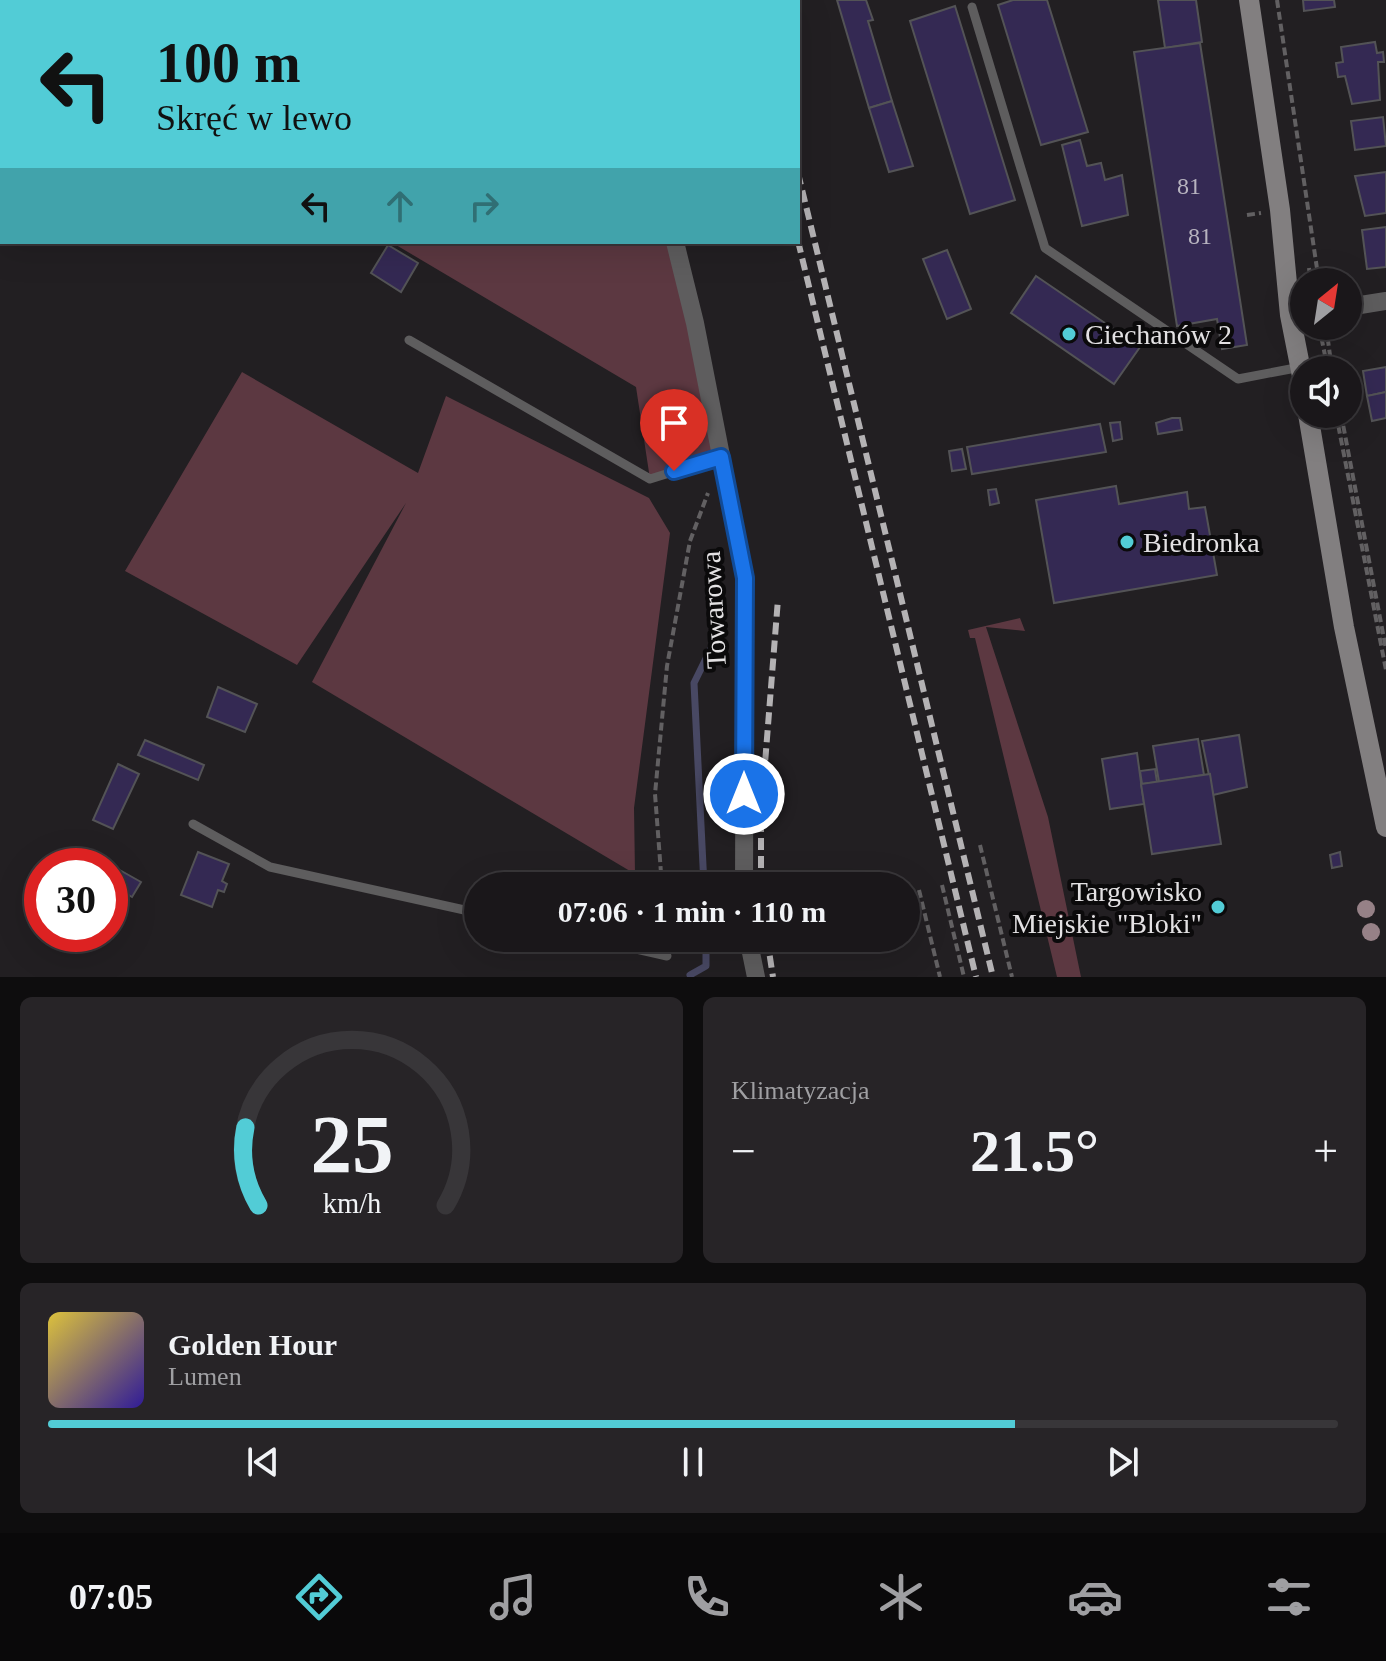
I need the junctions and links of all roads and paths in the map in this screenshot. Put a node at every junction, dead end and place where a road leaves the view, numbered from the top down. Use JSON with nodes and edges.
{"nodes":[{"id":1,"x":1249,"y":0,"type":"edge"},
{"id":2,"x":1277,"y":0,"type":"edge"},
{"id":3,"x":972,"y":7,"type":"dead end"},
{"id":4,"x":675,"y":244,"type":"edge"},
{"id":5,"x":1317,"y":268,"type":"edge"},
{"id":6,"x":1290,"y":271,"type":"edge"},
{"id":7,"x":1386,"y":301,"type":"edge"},
{"id":8,"x":1362,"y":305,"type":"edge"},
{"id":9,"x":409,"y":340,"type":"dead end"},
{"id":10,"x":1290,"y":377,"type":"edge"},
{"id":11,"x":1310,"y":428,"type":"edge"},
{"id":12,"x":1341,"y":428,"type":"edge"},
{"id":13,"x":1341,"y":428,"type":"edge"},
{"id":14,"x":721,"y":457,"type":"junction"},
{"id":15,"x":1386,"y":649,"type":"edge"},
{"id":16,"x":1386,"y":670,"type":"edge"},
{"id":17,"x":193,"y":824,"type":"dead end"},
{"id":18,"x":1386,"y":827,"type":"edge"},
{"id":19,"x":980,"y":845,"type":"dead end"},
{"id":20,"x":661,"y":872,"type":"edge"},
{"id":21,"x":744,"y":872,"type":"edge"},
{"id":22,"x":942,"y":885,"type":"dead end"},
{"id":23,"x":920,"y":894,"type":"edge"},
{"id":24,"x":464,"y":910,"type":"edge"},
{"id":25,"x":649,"y":952,"type":"edge"},
{"id":26,"x":751,"y":952,"type":"edge"},
{"id":27,"x":667,"y":956,"type":"dead end"},
{"id":28,"x":756,"y":977,"type":"edge"},
{"id":29,"x":940,"y":977,"type":"edge"},
{"id":30,"x":964,"y":977,"type":"edge"},
{"id":31,"x":1012,"y":977,"type":"edge"}],
"edges":[{"from":1,"to":6,"type":"street"},
{"from":2,"to":5,"type":"path"},
{"from":3,"to":10,"type":"lane"},
{"from":4,"to":14,"type":"street","name":"Towarowa"},
{"from":7,"to":8,"type":"street"},
{"from":9,"to":14,"type":"lane"},
{"from":11,"to":18,"type":"street"},
{"from":12,"to":15,"type":"path"},
{"from":13,"to":16,"type":"path"},
{"from":14,"to":20,"type":"path"},
{"from":14,"to":21,"type":"street","name":"Towarowa"},
{"from":17,"to":24,"type":"lane"},
{"from":19,"to":31,"type":"path"},
{"from":22,"to":30,"type":"path"},
{"from":23,"to":29,"type":"path"},
{"from":25,"to":27,"type":"lane"},
{"from":26,"to":28,"type":"street"}]}
